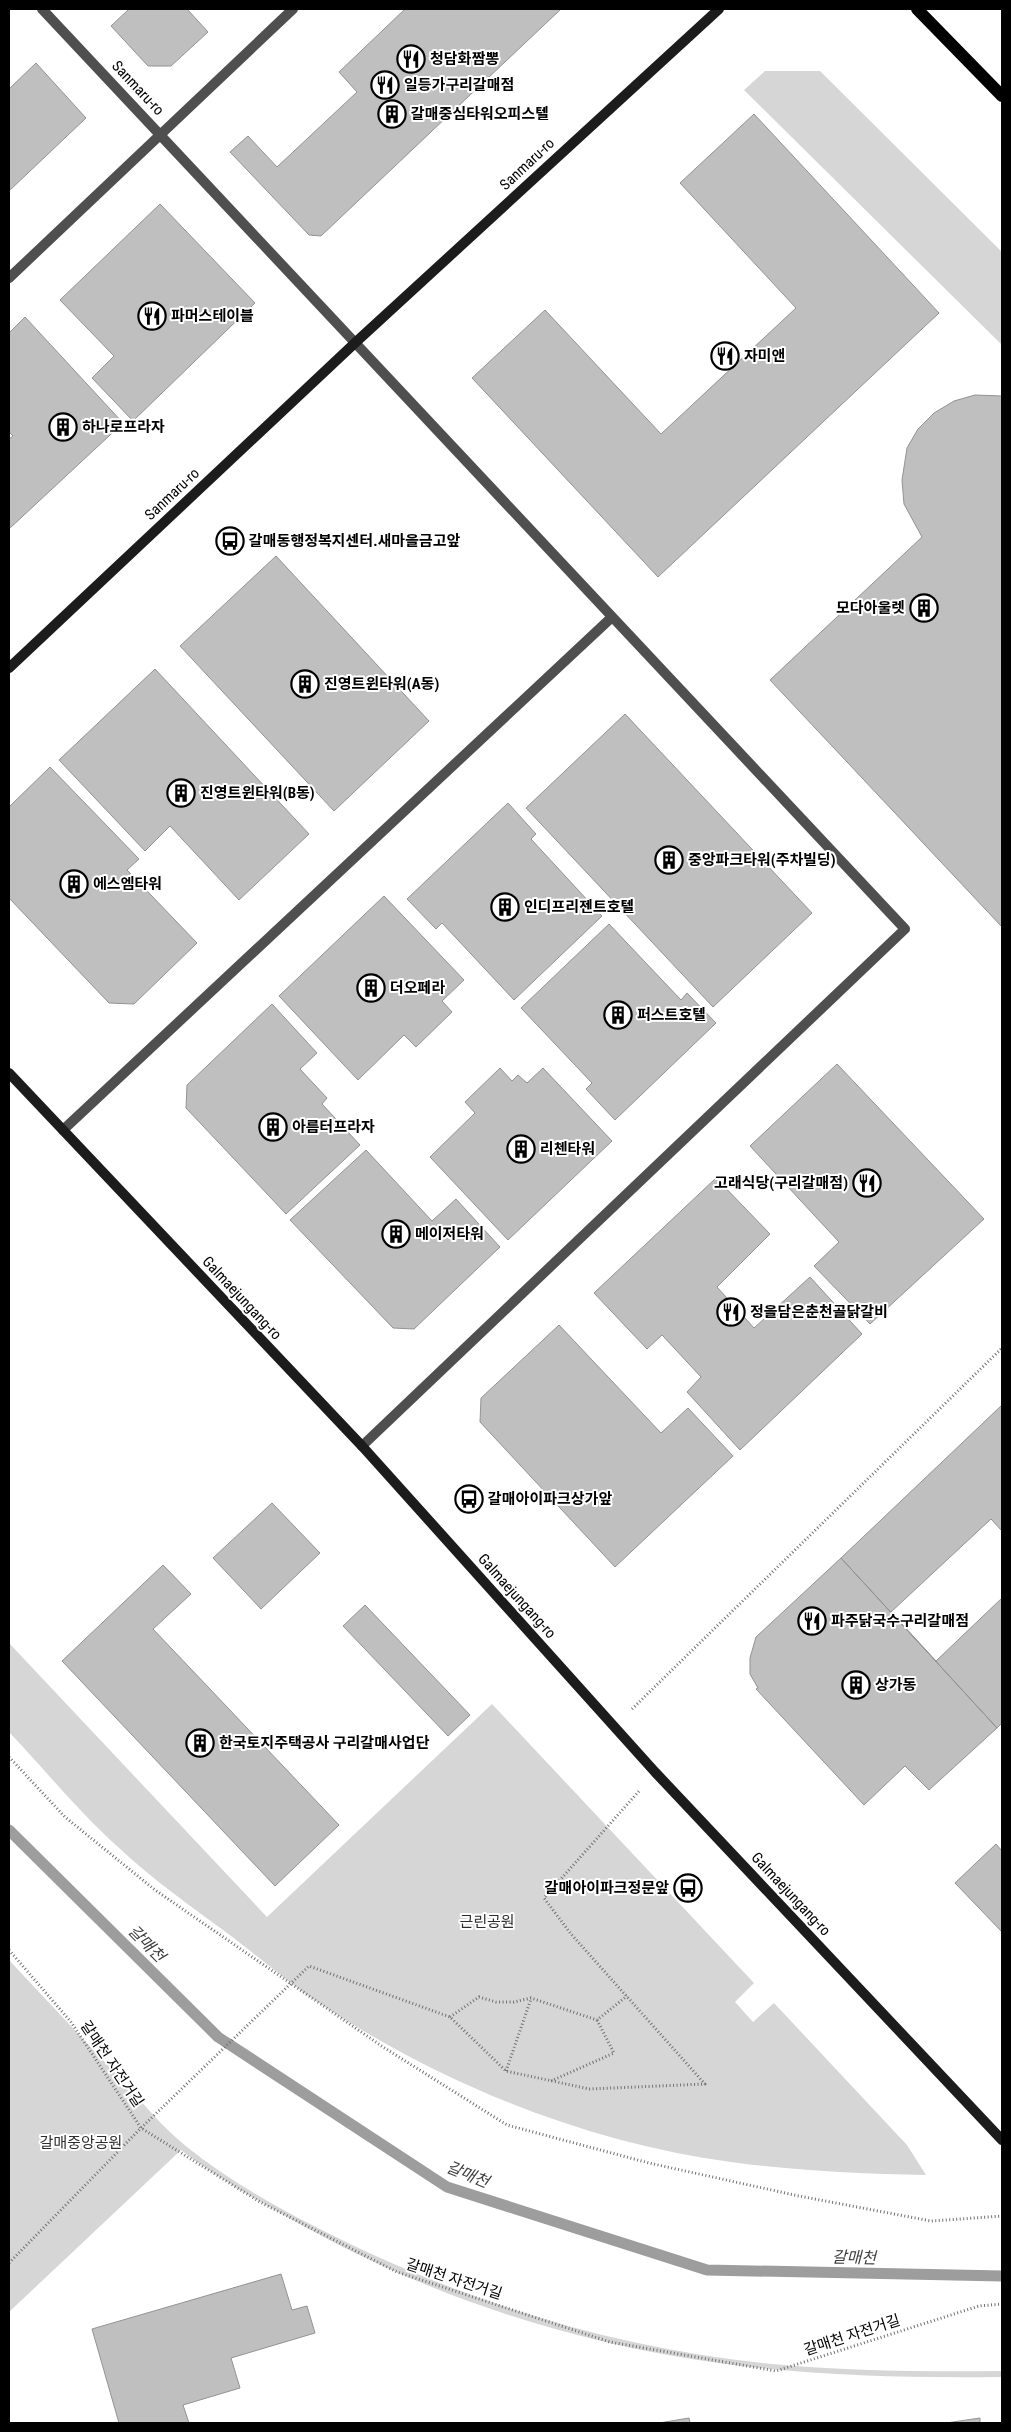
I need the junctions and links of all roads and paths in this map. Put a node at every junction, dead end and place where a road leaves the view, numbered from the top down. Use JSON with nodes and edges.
{"nodes":[{"id":1,"x":42,"y":9,"type":"edge"},
{"id":2,"x":293,"y":9,"type":"edge"},
{"id":3,"x":719,"y":9,"type":"edge"},
{"id":4,"x":917,"y":9,"type":"edge"},
{"id":5,"x":1002,"y":96,"type":"edge"},
{"id":6,"x":160,"y":133,"type":"junction"},
{"id":7,"x":9,"y":278,"type":"edge"},
{"id":8,"x":356,"y":342,"type":"junction"},
{"id":9,"x":611,"y":618,"type":"junction"},
{"id":10,"x":9,"y":668,"type":"edge"},
{"id":11,"x":9,"y":1073,"type":"edge"},
{"id":12,"x":63,"y":1130,"type":"junction"},
{"id":13,"x":1002,"y":1348,"type":"edge"},
{"id":14,"x":362,"y":1446,"type":"junction"},
{"id":15,"x":614,"y":1726,"type":"junction"},
{"id":16,"x":9,"y":1757,"type":"edge"},
{"id":17,"x":655,"y":1772,"type":"junction"},
{"id":18,"x":9,"y":1950,"type":"edge"},
{"id":19,"x":291,"y":1984,"type":"junction"},
{"id":20,"x":627,"y":1996,"type":"junction"},
{"id":21,"x":531,"y":1998,"type":"junction"},
{"id":22,"x":450,"y":2017,"type":"junction"},
{"id":23,"x":596,"y":2020,"type":"junction"},
{"id":24,"x":506,"y":2071,"type":"junction"},
{"id":25,"x":551,"y":2081,"type":"junction"},
{"id":26,"x":141,"y":2128,"type":"junction"},
{"id":27,"x":1002,"y":2140,"type":"edge"},
{"id":28,"x":1002,"y":2216,"type":"edge"},
{"id":29,"x":9,"y":2263,"type":"edge"},
{"id":30,"x":1002,"y":2304,"type":"edge"}],
"edges":[{"from":1,"to":6,"type":"street","name":"Sanmaru-ro"},
{"from":2,"to":6,"type":"street"},
{"from":3,"to":8,"type":"street","name":"Sanmaru-ro"},
{"from":4,"to":5,"type":"main road"},
{"from":6,"to":7,"type":"street"},
{"from":6,"to":8,"type":"street","name":"Sanmaru-ro"},
{"from":8,"to":9,"type":"street"},
{"from":8,"to":10,"type":"street","name":"Sanmaru-ro"},
{"from":9,"to":12,"type":"street"},
{"from":9,"to":14,"type":"street"},
{"from":11,"to":12,"type":"street","name":"Galmaejungang-ro"},
{"from":12,"to":14,"type":"street","name":"Galmaejungang-ro"},
{"from":13,"to":15,"type":"path"},
{"from":14,"to":15,"type":"street","name":"Galmaejungang-ro"},
{"from":15,"to":17,"type":"street","name":"Galmaejungang-ro"},
{"from":16,"to":19,"type":"path"},
{"from":17,"to":20,"type":"path"},
{"from":17,"to":27,"type":"street","name":"Galmaejungang-ro"},
{"from":18,"to":26,"type":"path","name":"갈매천 자전거길"},
{"from":19,"to":22,"type":"path"},
{"from":19,"to":26,"type":"path"},
{"from":19,"to":28,"type":"path"},
{"from":20,"to":23,"type":"path"},
{"from":20,"to":25,"type":"path"},
{"from":21,"to":22,"type":"path"},
{"from":21,"to":23,"type":"path"},
{"from":21,"to":24,"type":"path"},
{"from":22,"to":24,"type":"path"},
{"from":23,"to":25,"type":"path"},
{"from":24,"to":25,"type":"path"},
{"from":26,"to":29,"type":"path"},
{"from":26,"to":30,"type":"path","name":"갈매천 자전거길"}]}
